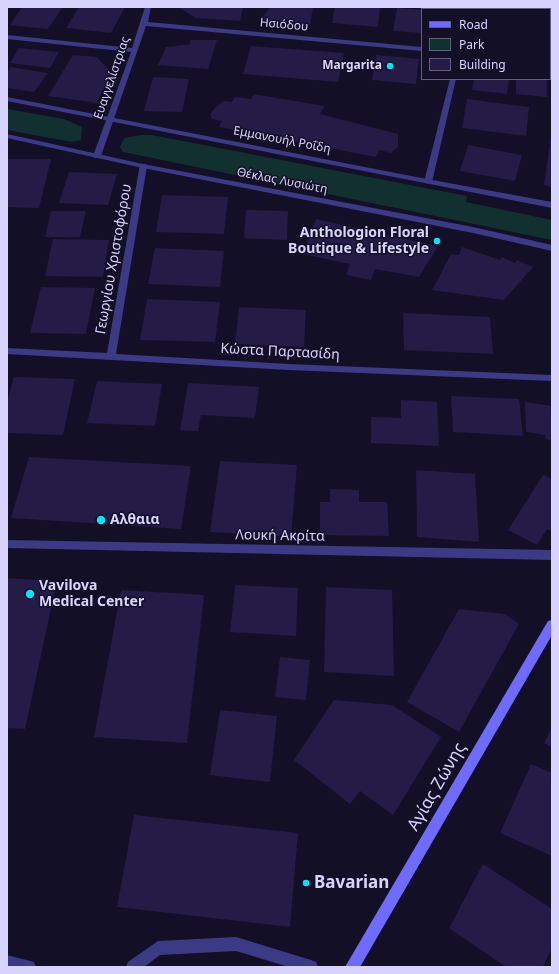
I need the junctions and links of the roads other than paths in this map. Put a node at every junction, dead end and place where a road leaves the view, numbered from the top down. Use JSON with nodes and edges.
{"nodes":[{"id":1,"x":148,"y":7,"type":"edge"},
{"id":2,"x":144,"y":24,"type":"junction"},
{"id":3,"x":7,"y":36,"type":"edge"},
{"id":4,"x":421,"y":49,"type":"edge"},
{"id":5,"x":134,"y":50,"type":"junction"},
{"id":6,"x":452,"y":80,"type":"edge"},
{"id":7,"x":7,"y":99,"type":"edge"},
{"id":8,"x":111,"y":118,"type":"junction"},
{"id":9,"x":7,"y":136,"type":"edge"},
{"id":10,"x":97,"y":156,"type":"junction"},
{"id":11,"x":143,"y":166,"type":"junction"},
{"id":12,"x":428,"y":182,"type":"junction"},
{"id":13,"x":552,"y":205,"type":"edge"},
{"id":14,"x":552,"y":248,"type":"edge"},
{"id":15,"x":7,"y":351,"type":"edge"},
{"id":16,"x":111,"y":356,"type":"junction"},
{"id":17,"x":552,"y":378,"type":"edge"},
{"id":18,"x":7,"y":544,"type":"edge"},
{"id":19,"x":552,"y":555,"type":"edge"},
{"id":20,"x":552,"y":625,"type":"edge"},
{"id":21,"x":7,"y":962,"type":"edge"},
{"id":22,"x":29,"y":967,"type":"edge"},
{"id":23,"x":132,"y":967,"type":"edge"},
{"id":24,"x":311,"y":967,"type":"edge"},
{"id":25,"x":352,"y":967,"type":"edge"}],
"edges":[{"from":1,"to":2,"type":"street","name":"Ευαγγελίστριας"},
{"from":2,"to":4,"type":"street","name":"Ησιόδου"},
{"from":2,"to":5,"type":"street","name":"Ευαγγελίστριας"},
{"from":3,"to":5,"type":"street"},
{"from":5,"to":8,"type":"street","name":"Ευαγγελίστριας"},
{"from":6,"to":12,"type":"street"},
{"from":7,"to":8,"type":"street","name":"Εμμανουήλ Ροΐδη"},
{"from":8,"to":10,"type":"street","name":"Ευαγγελίστριας"},
{"from":8,"to":12,"type":"street","name":"Εμμανουήλ Ροΐδη"},
{"from":9,"to":10,"type":"street","name":"Θέκλας Λυσιώτη"},
{"from":10,"to":11,"type":"street","name":"Θέκλας Λυσιώτη"},
{"from":11,"to":14,"type":"street","name":"Θέκλας Λυσιώτη"},
{"from":11,"to":16,"type":"street","name":"Γεωργίου Χριστοφόρου"},
{"from":12,"to":13,"type":"street","name":"Εμμανουήλ Ροΐδη"},
{"from":15,"to":16,"type":"street","name":"Κώστα Παρτασίδη"},
{"from":16,"to":17,"type":"street","name":"Κώστα Παρτασίδη"},
{"from":18,"to":19,"type":"street","name":"Λουκή Ακρίτα"},
{"from":20,"to":25,"type":"main road","name":"Αγίας Ζώνης"},
{"from":21,"to":22,"type":"street"},
{"from":23,"to":24,"type":"street"}]}
